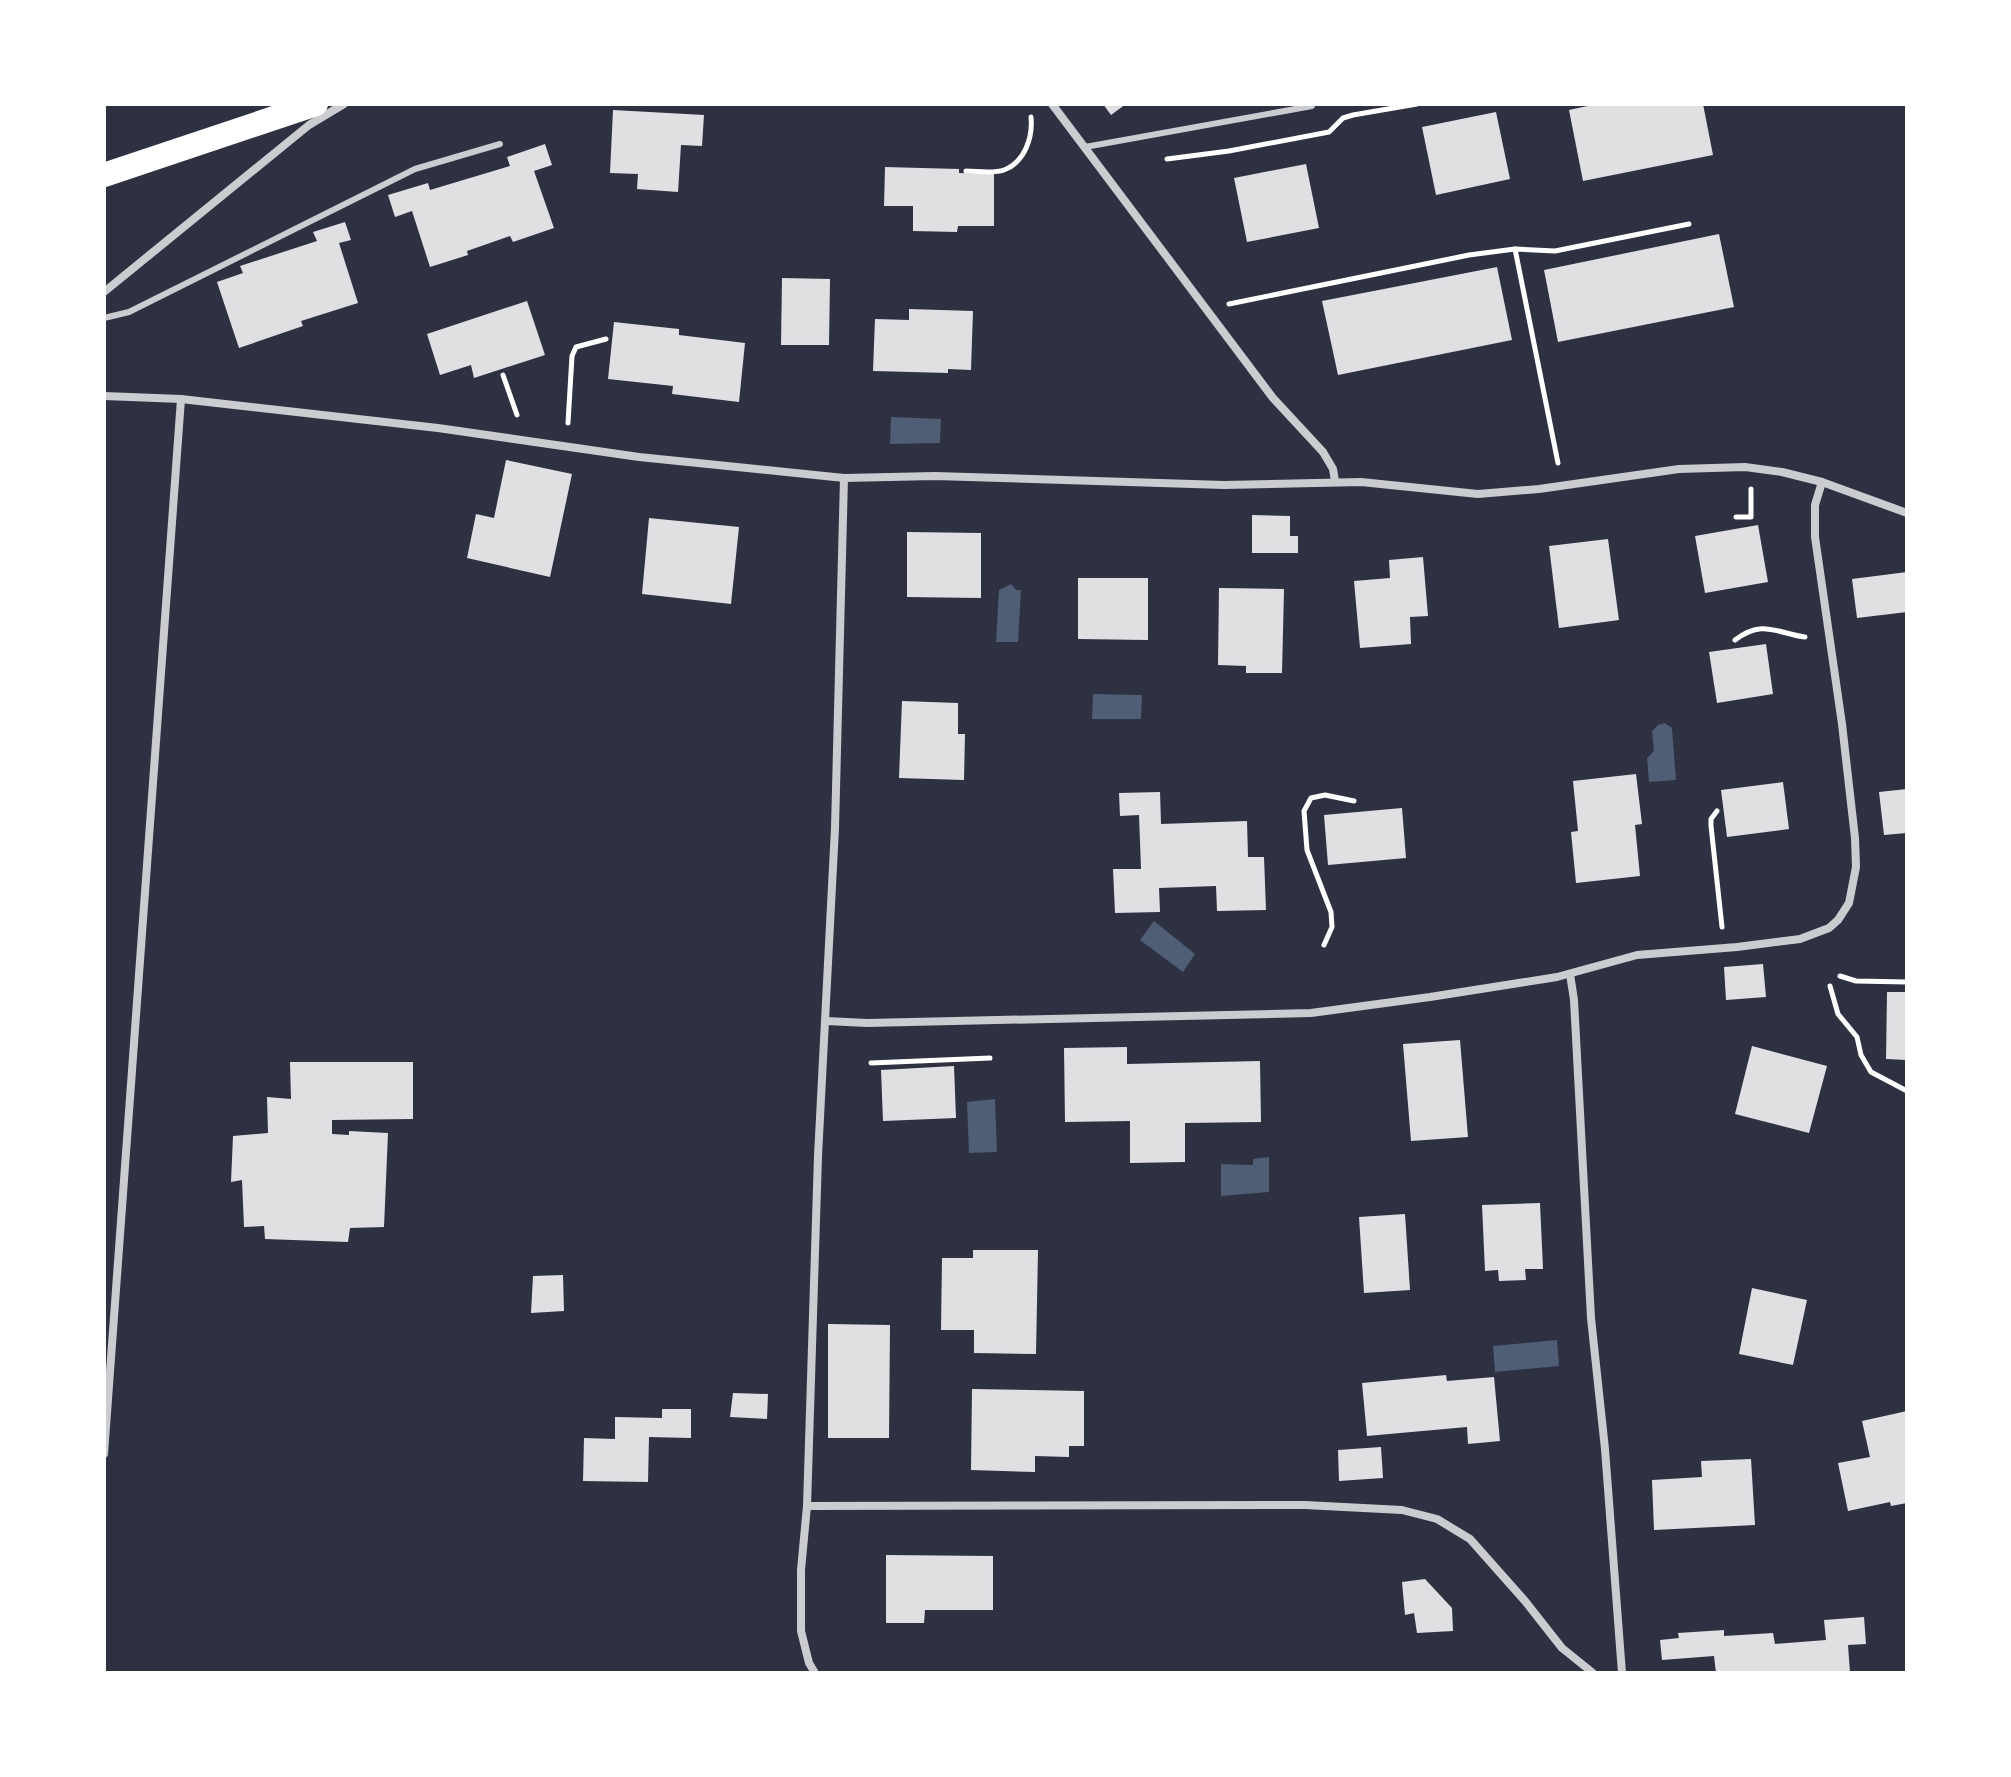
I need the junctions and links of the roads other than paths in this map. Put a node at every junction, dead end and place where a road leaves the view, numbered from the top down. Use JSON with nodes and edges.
{"nodes":[{"id":1,"x":316,"y":104,"type":"edge"},
{"id":2,"x":344,"y":104,"type":"edge"},
{"id":3,"x":1052,"y":104,"type":"edge"},
{"id":4,"x":1312,"y":106,"type":"edge"},
{"id":5,"x":500,"y":144,"type":"dead end"},
{"id":6,"x":1085,"y":147,"type":"junction"},
{"id":7,"x":104,"y":175,"type":"edge"},
{"id":8,"x":104,"y":292,"type":"edge"},
{"id":9,"x":104,"y":318,"type":"edge"},
{"id":10,"x":104,"y":396,"type":"edge"},
{"id":11,"x":181,"y":399,"type":"junction"},
{"id":12,"x":844,"y":478,"type":"junction"},
{"id":13,"x":1335,"y":481,"type":"junction"},
{"id":14,"x":1822,"y":482,"type":"junction"},
{"id":15,"x":1907,"y":513,"type":"edge"},
{"id":16,"x":1570,"y":974,"type":"junction"},
{"id":17,"x":826,"y":1021,"type":"junction"},
{"id":18,"x":104,"y":1454,"type":"edge"},
{"id":19,"x":807,"y":1506,"type":"junction"},
{"id":20,"x":815,"y":1673,"type":"edge"},
{"id":21,"x":1593,"y":1673,"type":"edge"},
{"id":22,"x":1622,"y":1673,"type":"edge"}],
"edges":[{"from":1,"to":7,"type":"highway"},
{"from":2,"to":8,"type":"street"},
{"from":3,"to":6,"type":"street"},
{"from":4,"to":6,"type":"lane"},
{"from":5,"to":9,"type":"lane"},
{"from":6,"to":13,"type":"street"},
{"from":10,"to":11,"type":"street"},
{"from":11,"to":12,"type":"street"},
{"from":11,"to":18,"type":"street"},
{"from":12,"to":13,"type":"street"},
{"from":12,"to":17,"type":"street"},
{"from":13,"to":14,"type":"street"},
{"from":14,"to":15,"type":"street"},
{"from":14,"to":16,"type":"street"},
{"from":16,"to":17,"type":"street"},
{"from":16,"to":22,"type":"street"},
{"from":17,"to":19,"type":"street"},
{"from":19,"to":20,"type":"street"},
{"from":19,"to":21,"type":"street"}]}
